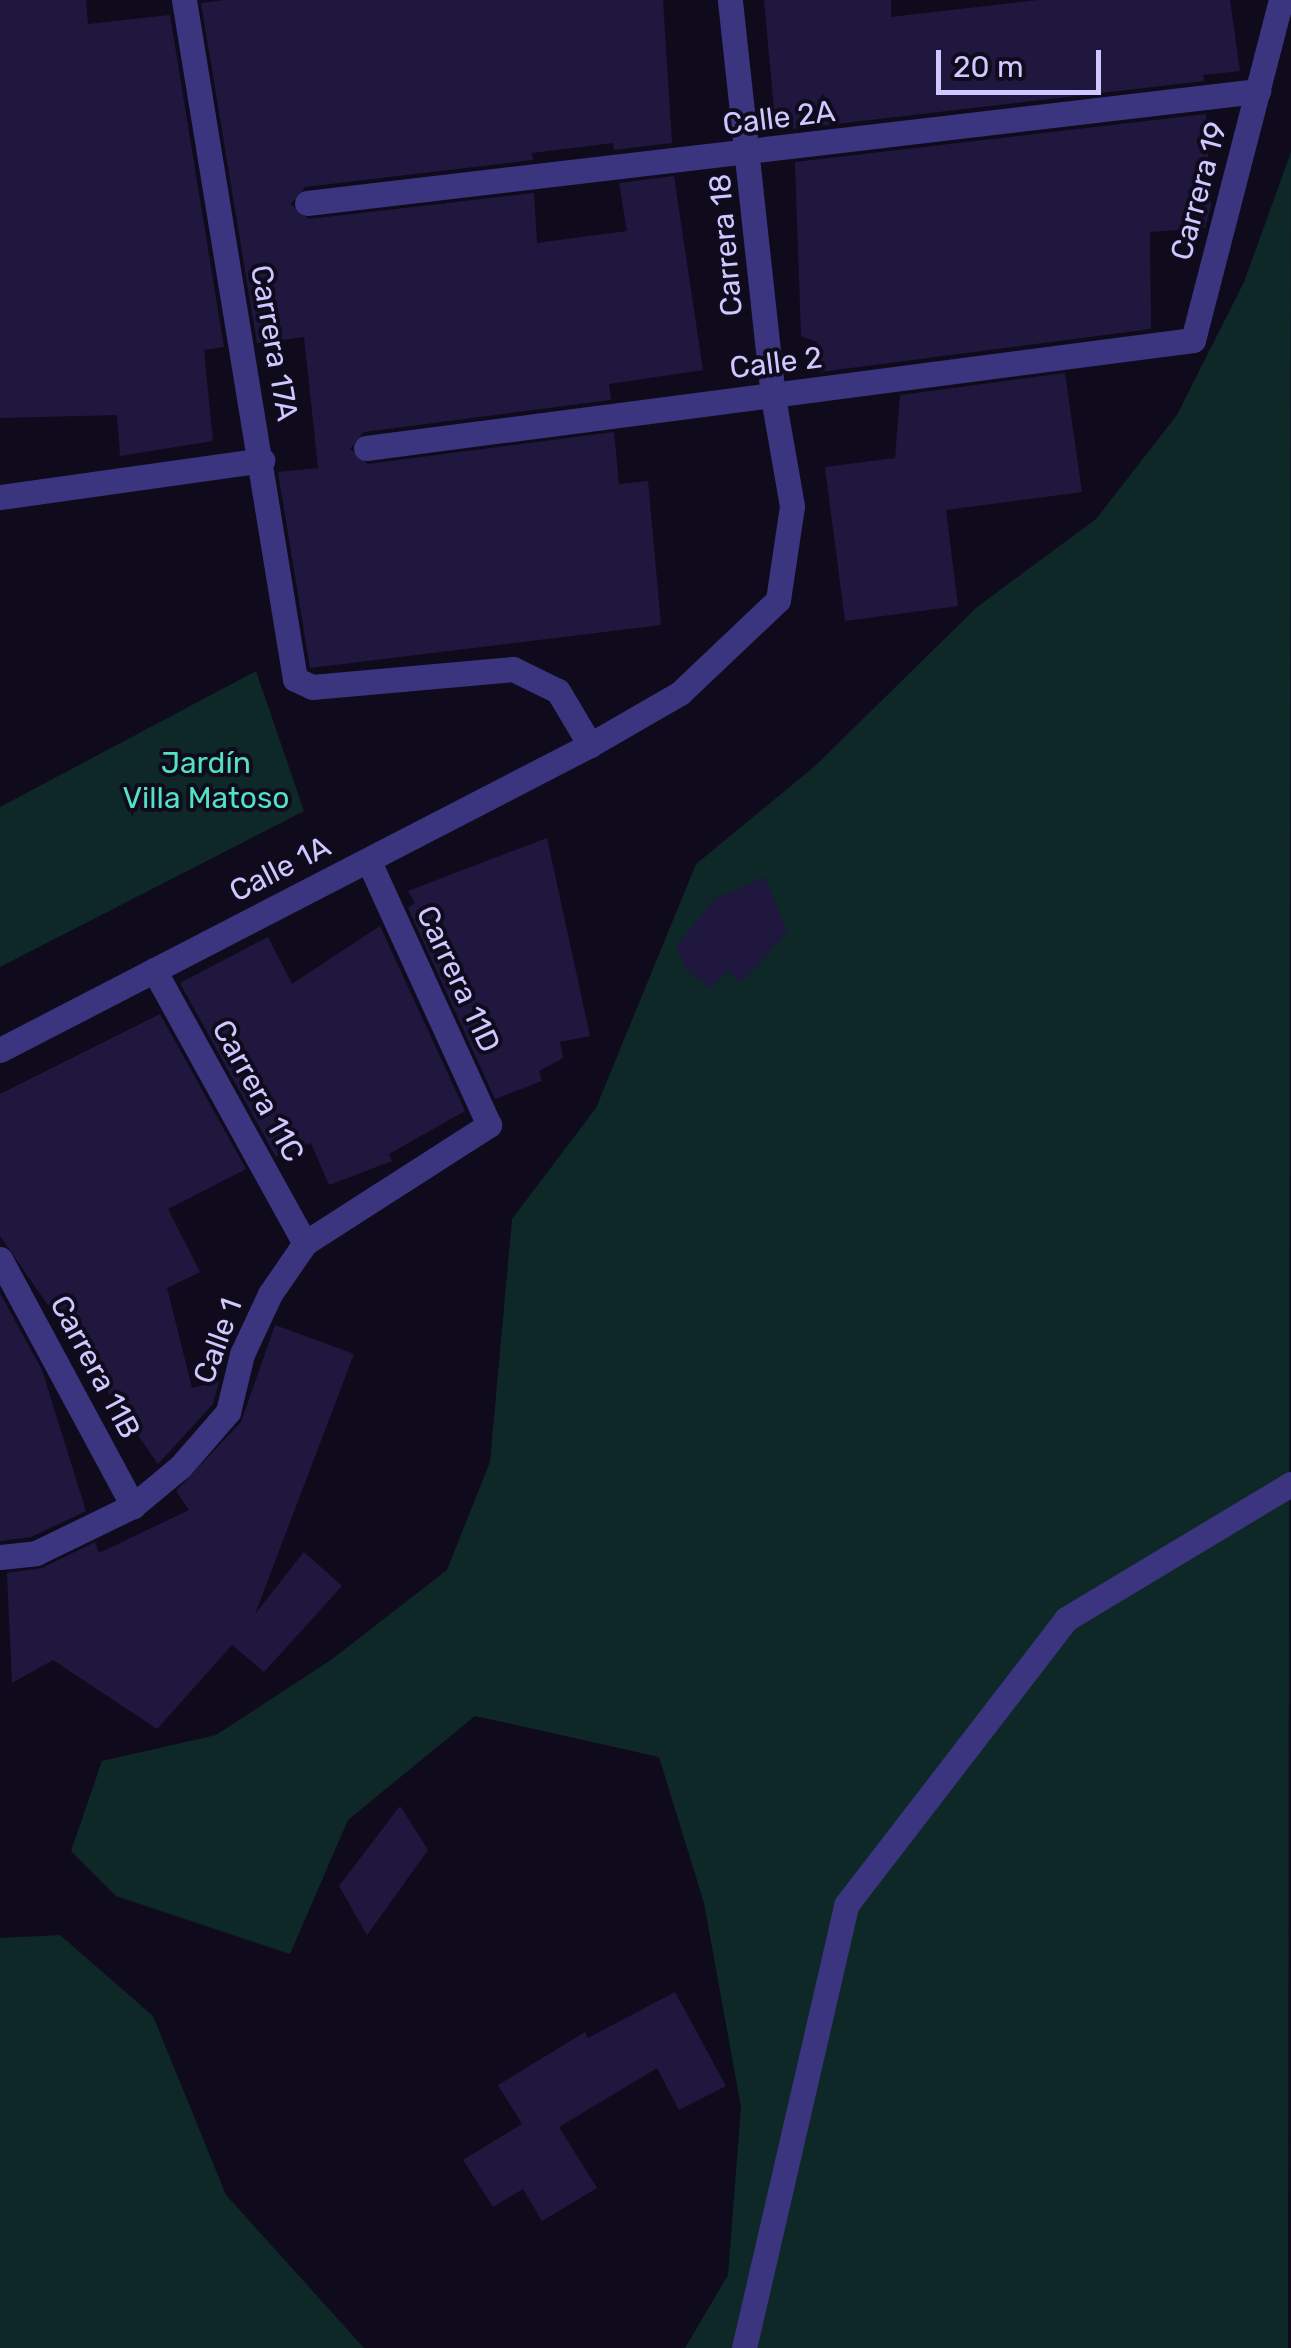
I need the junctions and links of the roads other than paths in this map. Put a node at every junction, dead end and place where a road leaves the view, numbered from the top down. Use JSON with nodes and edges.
{"nodes":[{"id":1,"x":184,"y":0,"type":"edge"},
{"id":2,"x":730,"y":0,"type":"edge"},
{"id":3,"x":1281,"y":0,"type":"edge"},
{"id":4,"x":1258,"y":91,"type":"junction"},
{"id":5,"x":750,"y":155,"type":"junction"},
{"id":6,"x":308,"y":202,"type":"dead end"},
{"id":7,"x":1194,"y":340,"type":"joint"},
{"id":8,"x":773,"y":397,"type":"junction"},
{"id":9,"x":366,"y":448,"type":"dead end"},
{"id":10,"x":262,"y":460,"type":"junction"},
{"id":11,"x":0,"y":497,"type":"edge"},
{"id":12,"x":734,"y":646,"type":"joint"},
{"id":13,"x":590,"y":745,"type":"junction"},
{"id":14,"x":368,"y":860,"type":"junction"},
{"id":15,"x":154,"y":970,"type":"junction"},
{"id":16,"x":0,"y":1050,"type":"edge"},
{"id":17,"x":490,"y":1126,"type":"joint"},
{"id":18,"x":305,"y":1243,"type":"junction"},
{"id":19,"x":0,"y":1259,"type":"edge"},
{"id":20,"x":1291,"y":1484,"type":"edge"},
{"id":21,"x":133,"y":1506,"type":"junction"},
{"id":22,"x":0,"y":1557,"type":"edge"},
{"id":23,"x":744,"y":2348,"type":"edge"}],
"edges":[{"from":1,"to":10,"type":"street","name":"Carrera 17A"},
{"from":2,"to":5,"type":"street","name":"Carrera 18"},
{"from":3,"to":4,"type":"street","name":"Carrera 19"},
{"from":4,"to":5,"type":"street","name":"Calle 2A"},
{"from":4,"to":7,"type":"street","name":"Carrera 19"},
{"from":5,"to":6,"type":"street","name":"Calle 2A"},
{"from":5,"to":8,"type":"street","name":"Carrera 18"},
{"from":7,"to":8,"type":"street","name":"Calle 2"},
{"from":8,"to":9,"type":"street","name":"Calle 2"},
{"from":8,"to":12,"type":"street","name":"Carrera 18"},
{"from":10,"to":11,"type":"street"},
{"from":10,"to":13,"type":"street","name":"Carrera 17A"},
{"from":12,"to":13,"type":"street","name":"Calle 1A"},
{"from":13,"to":14,"type":"street","name":"Calle 1A"},
{"from":14,"to":15,"type":"street","name":"Calle 1A"},
{"from":14,"to":17,"type":"street","name":"Carrera 11D"},
{"from":15,"to":16,"type":"street","name":"Calle 1A"},
{"from":15,"to":18,"type":"street","name":"Carrera 11C"},
{"from":17,"to":18,"type":"street","name":"Calle 1"},
{"from":18,"to":21,"type":"street","name":"Calle 1"},
{"from":19,"to":21,"type":"street","name":"Carrera 11B"},
{"from":20,"to":23,"type":"street"},
{"from":21,"to":22,"type":"street","name":"Calle 1"}]}
